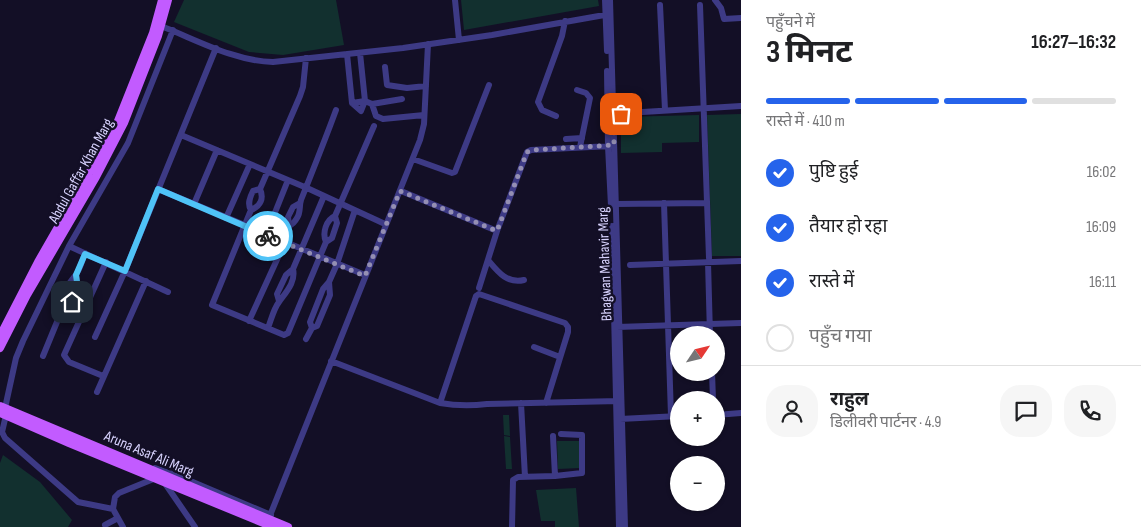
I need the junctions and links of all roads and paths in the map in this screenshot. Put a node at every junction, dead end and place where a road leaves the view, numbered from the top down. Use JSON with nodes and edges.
{"nodes":[{"id":1,"x":162,"y":0,"type":"edge"},
{"id":2,"x":168,"y":0,"type":"edge"},
{"id":3,"x":455,"y":0,"type":"edge"},
{"id":4,"x":605,"y":0,"type":"edge"},
{"id":5,"x":610,"y":0,"type":"edge"},
{"id":6,"x":715,"y":0,"type":"edge"},
{"id":7,"x":700,"y":4,"type":"dead end"},
{"id":8,"x":660,"y":5,"type":"dead end"},
{"id":9,"x":608,"y":14,"type":"junction"},
{"id":10,"x":741,"y":18,"type":"edge"},
{"id":11,"x":565,"y":22,"type":"junction"},
{"id":12,"x":161,"y":26,"type":"junction"},
{"id":13,"x":173,"y":30,"type":"junction"},
{"id":14,"x":459,"y":40,"type":"junction"},
{"id":15,"x":428,"y":44,"type":"junction"},
{"id":16,"x":216,"y":48,"type":"junction"},
{"id":17,"x":360,"y":53,"type":"junction"},
{"id":18,"x":346,"y":54,"type":"junction"},
{"id":19,"x":306,"y":58,"type":"junction"},
{"id":20,"x":385,"y":67,"type":"dead end"},
{"id":21,"x":489,"y":85,"type":"dead end"},
{"id":22,"x":426,"y":86,"type":"junction"},
{"id":23,"x":577,"y":90,"type":"dead end"},
{"id":24,"x":402,"y":99,"type":"dead end"},
{"id":25,"x":365,"y":101,"type":"junction"},
{"id":26,"x":372,"y":104,"type":"junction"},
{"id":27,"x":741,"y":106,"type":"edge"},
{"id":28,"x":703,"y":109,"type":"junction"},
{"id":29,"x":336,"y":110,"type":"dead end"},
{"id":30,"x":664,"y":110,"type":"junction"},
{"id":31,"x":611,"y":114,"type":"junction"},
{"id":32,"x":424,"y":115,"type":"junction"},
{"id":33,"x":556,"y":116,"type":"dead end"},
{"id":34,"x":374,"y":126,"type":"dead end"},
{"id":35,"x":181,"y":135,"type":"junction"},
{"id":36,"x":582,"y":138,"type":"junction"},
{"id":37,"x":566,"y":139,"type":"dead end"},
{"id":38,"x":611,"y":146,"type":"junction"},
{"id":39,"x":580,"y":147,"type":"junction"},
{"id":40,"x":217,"y":150,"type":"junction"},
{"id":41,"x":413,"y":159,"type":"junction"},
{"id":42,"x":250,"y":164,"type":"junction"},
{"id":43,"x":268,"y":171,"type":"junction"},
{"id":44,"x":288,"y":180,"type":"junction"},
{"id":45,"x":307,"y":188,"type":"junction"},
{"id":46,"x":158,"y":189,"type":"junction"},
{"id":47,"x":260,"y":189,"type":"junction"},
{"id":48,"x":400,"y":191,"type":"junction"},
{"id":49,"x":324,"y":196,"type":"junction"},
{"id":50,"x":340,"y":203,"type":"junction"},
{"id":51,"x":664,"y":203,"type":"junction"},
{"id":52,"x":706,"y":203,"type":"junction"},
{"id":53,"x":194,"y":204,"type":"junction"},
{"id":54,"x":616,"y":204,"type":"junction"},
{"id":55,"x":251,"y":210,"type":"junction"},
{"id":56,"x":355,"y":210,"type":"junction"},
{"id":57,"x":226,"y":218,"type":"junction"},
{"id":58,"x":386,"y":224,"type":"junction"},
{"id":59,"x":246,"y":226,"type":"junction"},
{"id":60,"x":497,"y":231,"type":"junction"},
{"id":61,"x":266,"y":235,"type":"junction"},
{"id":62,"x":285,"y":242,"type":"junction"},
{"id":63,"x":69,"y":246,"type":"junction"},
{"id":64,"x":302,"y":250,"type":"junction"},
{"id":65,"x":85,"y":254,"type":"junction"},
{"id":66,"x":319,"y":257,"type":"junction"},
{"id":67,"x":488,"y":260,"type":"junction"},
{"id":68,"x":709,"y":260,"type":"junction"},
{"id":69,"x":741,"y":261,"type":"edge"},
{"id":70,"x":106,"y":262,"type":"junction"},
{"id":71,"x":337,"y":264,"type":"junction"},
{"id":72,"x":666,"y":264,"type":"junction"},
{"id":73,"x":630,"y":265,"type":"dead end"},
{"id":74,"x":125,"y":271,"type":"junction"},
{"id":75,"x":76,"y":275,"type":"junction"},
{"id":76,"x":365,"y":276,"type":"junction"},
{"id":77,"x":524,"y":280,"type":"dead end"},
{"id":78,"x":146,"y":281,"type":"junction"},
{"id":79,"x":479,"y":288,"type":"dead end"},
{"id":80,"x":168,"y":292,"type":"dead end"},
{"id":81,"x":59,"y":317,"type":"junction"},
{"id":82,"x":249,"y":321,"type":"junction"},
{"id":83,"x":741,"y":323,"type":"edge"},
{"id":84,"x":710,"y":324,"type":"junction"},
{"id":85,"x":669,"y":325,"type":"junction"},
{"id":86,"x":617,"y":327,"type":"junction"},
{"id":87,"x":268,"y":328,"type":"junction"},
{"id":88,"x":0,"y":336,"type":"edge"},
{"id":89,"x":95,"y":338,"type":"dead end"},
{"id":90,"x":306,"y":338,"type":"dead end"},
{"id":91,"x":534,"y":347,"type":"dead end"},
{"id":92,"x":0,"y":348,"type":"edge"},
{"id":93,"x":43,"y":356,"type":"dead end"},
{"id":94,"x":560,"y":357,"type":"junction"},
{"id":95,"x":331,"y":361,"type":"junction"},
{"id":96,"x":103,"y":376,"type":"junction"},
{"id":97,"x":670,"y":391,"type":"edge"},
{"id":98,"x":97,"y":392,"type":"dead end"},
{"id":99,"x":618,"y":401,"type":"junction"},
{"id":100,"x":440,"y":403,"type":"junction"},
{"id":101,"x":521,"y":403,"type":"junction"},
{"id":102,"x":546,"y":403,"type":"junction"},
{"id":103,"x":3,"y":410,"type":"edge"},
{"id":104,"x":741,"y":412,"type":"edge"},
{"id":105,"x":725,"y":413,"type":"edge"},
{"id":106,"x":670,"y":416,"type":"edge"},
{"id":107,"x":619,"y":420,"type":"junction"},
{"id":108,"x":73,"y":434,"type":"dead end"},
{"id":109,"x":562,"y":434,"type":"dead end"},
{"id":110,"x":553,"y":436,"type":"dead end"},
{"id":111,"x":555,"y":476,"type":"junction"},
{"id":112,"x":525,"y":477,"type":"junction"},
{"id":113,"x":159,"y":479,"type":"junction"},
{"id":114,"x":622,"y":507,"type":"junction"},
{"id":115,"x":113,"y":509,"type":"junction"},
{"id":116,"x":118,"y":518,"type":"junction"},
{"id":117,"x":269,"y":522,"type":"edge"},
{"id":118,"x":105,"y":525,"type":"dead end"},
{"id":119,"x":123,"y":527,"type":"edge"},
{"id":120,"x":195,"y":527,"type":"edge"},
{"id":121,"x":288,"y":527,"type":"edge"},
{"id":122,"x":512,"y":527,"type":"edge"},
{"id":123,"x":619,"y":527,"type":"edge"},
{"id":124,"x":625,"y":527,"type":"edge"}],
"edges":[{"from":1,"to":88,"type":"main road","name":"Abdul Gaffar Khan Marg"},
{"from":2,"to":12,"type":"main road","name":"Abdul Gaffar Khan Marg"},
{"from":3,"to":14,"type":"street"},
{"from":4,"to":9,"type":"street","name":"Bhagwan Mahavir Marg"},
{"from":5,"to":9,"type":"street","name":"Bhagwan Mahavir Marg"},
{"from":6,"to":10,"type":"street"},
{"from":7,"to":28,"type":"street"},
{"from":8,"to":30,"type":"street"},
{"from":9,"to":11,"type":"street"},
{"from":9,"to":31,"type":"street","name":"Bhagwan Mahavir Marg"},
{"from":11,"to":14,"type":"street"},
{"from":11,"to":33,"type":"street"},
{"from":12,"to":13,"type":"street"},
{"from":12,"to":92,"type":"main road","name":"Abdul Gaffar Khan Marg"},
{"from":13,"to":16,"type":"street"},
{"from":13,"to":63,"type":"street"},
{"from":14,"to":15,"type":"street"},
{"from":15,"to":17,"type":"street"},
{"from":15,"to":22,"type":"street"},
{"from":16,"to":19,"type":"street"},
{"from":16,"to":35,"type":"street"},
{"from":17,"to":18,"type":"street"},
{"from":17,"to":25,"type":"street"},
{"from":18,"to":19,"type":"street"},
{"from":18,"to":25,"type":"street"},
{"from":19,"to":43,"type":"street"},
{"from":20,"to":22,"type":"street"},
{"from":21,"to":41,"type":"street"},
{"from":22,"to":32,"type":"street"},
{"from":23,"to":36,"type":"street"},
{"from":24,"to":26,"type":"street"},
{"from":25,"to":26,"type":"street"},
{"from":26,"to":32,"type":"street"},
{"from":27,"to":28,"type":"street"},
{"from":28,"to":30,"type":"street"},
{"from":28,"to":52,"type":"street"},
{"from":29,"to":45,"type":"street"},
{"from":30,"to":31,"type":"street"},
{"from":31,"to":38,"type":"street","name":"Bhagwan Mahavir Marg"},
{"from":32,"to":41,"type":"street"},
{"from":34,"to":50,"type":"street"},
{"from":35,"to":40,"type":"street"},
{"from":35,"to":46,"type":"street"},
{"from":36,"to":37,"type":"street"},
{"from":36,"to":39,"type":"street"},
{"from":38,"to":39,"type":"street"},
{"from":38,"to":54,"type":"street","name":"Bhagwan Mahavir Marg"},
{"from":38,"to":86,"type":"street","name":"Bhagwan Mahavir Marg"},
{"from":39,"to":60,"type":"street"},
{"from":40,"to":42,"type":"street"},
{"from":40,"to":53,"type":"street"},
{"from":41,"to":48,"type":"street"},
{"from":42,"to":43,"type":"street"},
{"from":42,"to":57,"type":"street"},
{"from":43,"to":44,"type":"street"},
{"from":43,"to":47,"type":"street"},
{"from":44,"to":45,"type":"street"},
{"from":44,"to":61,"type":"street"},
{"from":45,"to":49,"type":"street"},
{"from":45,"to":62,"type":"street"},
{"from":46,"to":53,"type":"street"},
{"from":46,"to":74,"type":"street"},
{"from":47,"to":55,"type":"street"},
{"from":47,"to":55,"type":"street"},
{"from":48,"to":58,"type":"street"},
{"from":48,"to":60,"type":"street"},
{"from":49,"to":50,"type":"street"},
{"from":49,"to":64,"type":"street"},
{"from":50,"to":56,"type":"street"},
{"from":50,"to":66,"type":"street"},
{"from":51,"to":52,"type":"street"},
{"from":51,"to":54,"type":"street"},
{"from":51,"to":72,"type":"street"},
{"from":52,"to":68,"type":"street"},
{"from":53,"to":57,"type":"street"},
{"from":54,"to":86,"type":"street","name":"Bhagwan Mahavir Marg"},
{"from":55,"to":59,"type":"street"},
{"from":56,"to":58,"type":"street"},
{"from":56,"to":71,"type":"street"},
{"from":57,"to":59,"type":"street"},
{"from":58,"to":76,"type":"street"},
{"from":59,"to":61,"type":"street"},
{"from":59,"to":82,"type":"street"},
{"from":60,"to":67,"type":"street"},
{"from":61,"to":62,"type":"street"},
{"from":62,"to":64,"type":"street"},
{"from":62,"to":82,"type":"street"},
{"from":63,"to":65,"type":"street"},
{"from":63,"to":103,"type":"street"},
{"from":64,"to":66,"type":"street"},
{"from":64,"to":87,"type":"street"},
{"from":65,"to":70,"type":"street"},
{"from":65,"to":75,"type":"street"},
{"from":66,"to":71,"type":"street"},
{"from":66,"to":87,"type":"street"},
{"from":67,"to":77,"type":"street"},
{"from":67,"to":79,"type":"street"},
{"from":68,"to":69,"type":"street"},
{"from":68,"to":72,"type":"street"},
{"from":68,"to":84,"type":"street"},
{"from":70,"to":74,"type":"street"},
{"from":70,"to":96,"type":"street"},
{"from":71,"to":76,"type":"street"},
{"from":71,"to":90,"type":"street"},
{"from":72,"to":73,"type":"street"},
{"from":72,"to":85,"type":"street"},
{"from":74,"to":78,"type":"street"},
{"from":74,"to":89,"type":"street"},
{"from":75,"to":81,"type":"street"},
{"from":75,"to":81,"type":"street"},
{"from":76,"to":95,"type":"street"},
{"from":78,"to":80,"type":"street"},
{"from":78,"to":96,"type":"street"},
{"from":81,"to":93,"type":"street"},
{"from":82,"to":87,"type":"street"},
{"from":83,"to":84,"type":"street"},
{"from":84,"to":85,"type":"street"},
{"from":85,"to":86,"type":"street"},
{"from":85,"to":97,"type":"street"},
{"from":86,"to":99,"type":"street","name":"Bhagwan Mahavir Marg"},
{"from":91,"to":94,"type":"street"},
{"from":94,"to":100,"type":"street"},
{"from":94,"to":102,"type":"street"},
{"from":95,"to":100,"type":"street"},
{"from":95,"to":117,"type":"street"},
{"from":96,"to":98,"type":"street"},
{"from":99,"to":102,"type":"street"},
{"from":99,"to":107,"type":"street","name":"Bhagwan Mahavir Marg"},
{"from":100,"to":101,"type":"street"},
{"from":101,"to":102,"type":"street"},
{"from":101,"to":112,"type":"street"},
{"from":103,"to":113,"type":"main road","name":"Aruna Asaf Ali Marg"},
{"from":103,"to":115,"type":"street"},
{"from":103,"to":117,"type":"main road","name":"Aruna Asaf Ali Marg"},
{"from":104,"to":105,"type":"street"},
{"from":106,"to":107,"type":"street"},
{"from":107,"to":114,"type":"street","name":"Bhagwan Mahavir Marg"},
{"from":108,"to":117,"type":"street"},
{"from":109,"to":111,"type":"street"},
{"from":110,"to":111,"type":"street"},
{"from":111,"to":112,"type":"street"},
{"from":112,"to":122,"type":"street"},
{"from":113,"to":115,"type":"street"},
{"from":113,"to":117,"type":"main road","name":"Aruna Asaf Ali Marg"},
{"from":113,"to":120,"type":"street"},
{"from":114,"to":123,"type":"street","name":"Bhagwan Mahavir Marg"},
{"from":114,"to":124,"type":"street","name":"Bhagwan Mahavir Marg"},
{"from":115,"to":116,"type":"street"},
{"from":116,"to":118,"type":"street"},
{"from":116,"to":119,"type":"street"},
{"from":117,"to":121,"type":"main road","name":"Aruna Asaf Ali Marg"}]}
